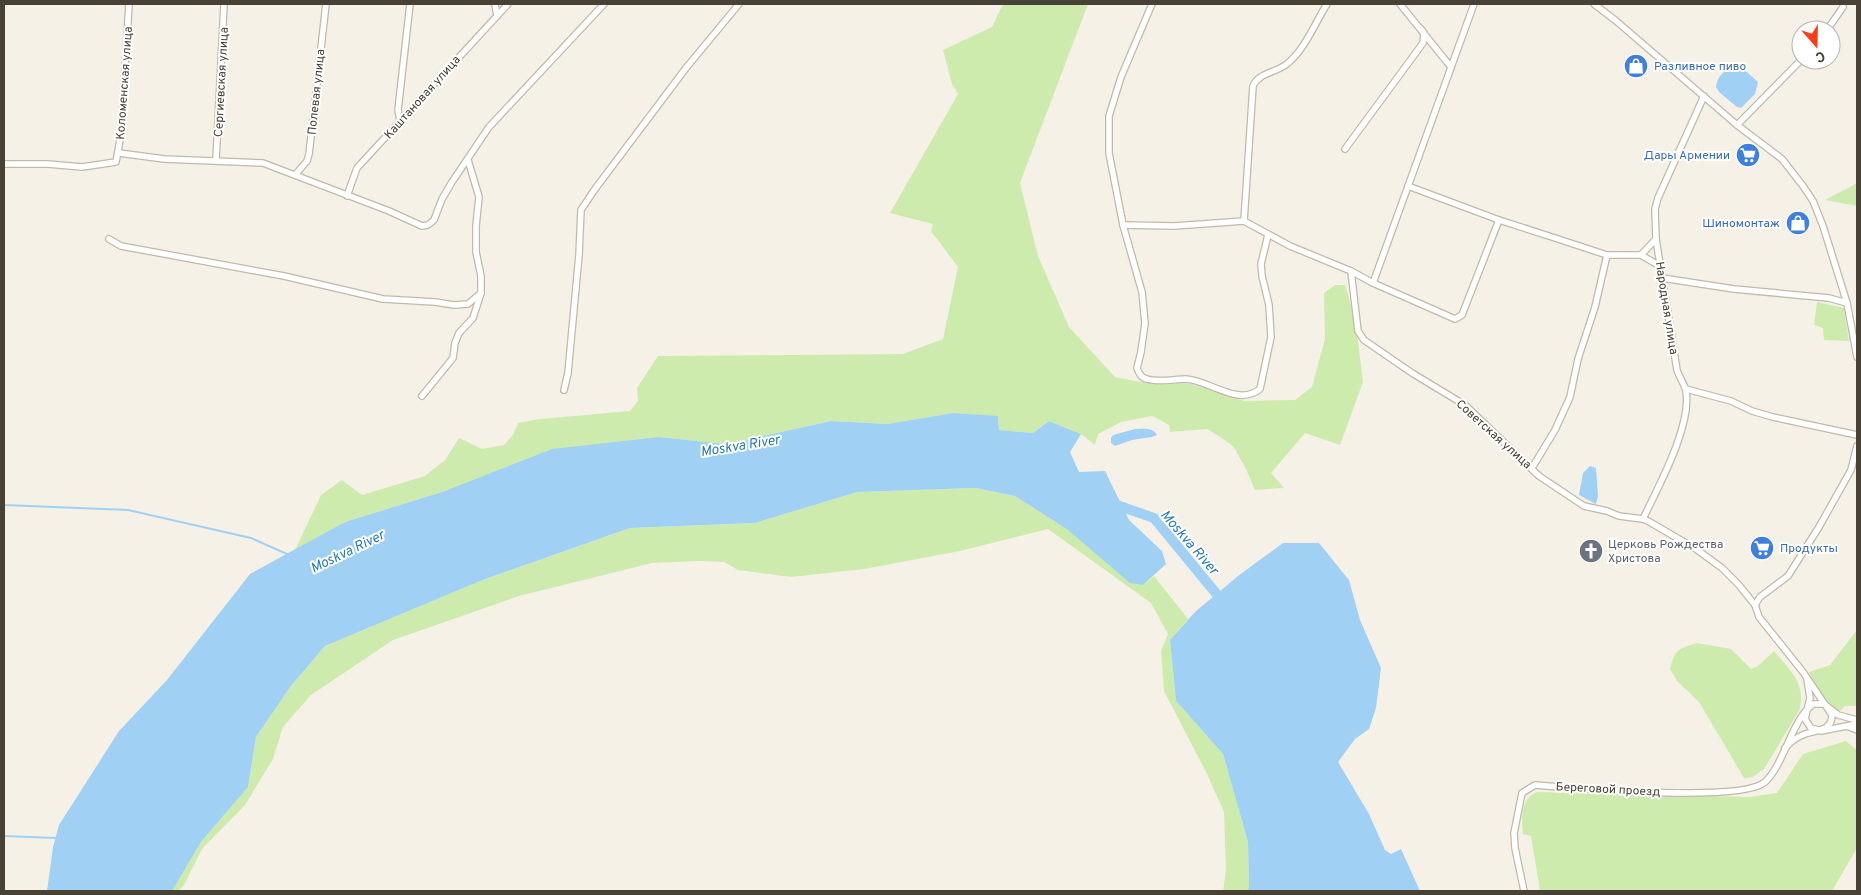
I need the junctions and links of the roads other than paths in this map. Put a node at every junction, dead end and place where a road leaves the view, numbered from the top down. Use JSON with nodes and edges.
{"nodes":[{"id":1,"x":129,"y":4,"type":"edge"},
{"id":2,"x":224,"y":4,"type":"edge"},
{"id":3,"x":326,"y":4,"type":"edge"},
{"id":4,"x":410,"y":4,"type":"edge"},
{"id":5,"x":495,"y":4,"type":"edge"},
{"id":6,"x":508,"y":4,"type":"edge"},
{"id":7,"x":604,"y":4,"type":"edge"},
{"id":8,"x":739,"y":4,"type":"edge"},
{"id":9,"x":1152,"y":4,"type":"edge"},
{"id":10,"x":1326,"y":4,"type":"edge"},
{"id":11,"x":1400,"y":4,"type":"edge"},
{"id":12,"x":1474,"y":4,"type":"edge"},
{"id":13,"x":1594,"y":4,"type":"edge"},
{"id":14,"x":1843,"y":7,"type":"dead end"},
{"id":15,"x":497,"y":16,"type":"junction"},
{"id":16,"x":1834,"y":20,"type":"edge"},
{"id":17,"x":1421,"y":29,"type":"junction"},
{"id":18,"x":1451,"y":66,"type":"junction"},
{"id":19,"x":1791,"y":70,"type":"edge"},
{"id":20,"x":1704,"y":96,"type":"junction"},
{"id":21,"x":400,"y":120,"type":"junction"},
{"id":22,"x":1737,"y":125,"type":"junction"},
{"id":23,"x":1345,"y":149,"type":"dead end"},
{"id":24,"x":119,"y":153,"type":"junction"},
{"id":25,"x":216,"y":160,"type":"junction"},
{"id":26,"x":468,"y":160,"type":"junction"},
{"id":27,"x":4,"y":164,"type":"edge"},
{"id":28,"x":295,"y":175,"type":"junction"},
{"id":29,"x":1408,"y":186,"type":"junction"},
{"id":30,"x":348,"y":196,"type":"junction"},
{"id":31,"x":1499,"y":220,"type":"junction"},
{"id":32,"x":1244,"y":221,"type":"junction"},
{"id":33,"x":1123,"y":225,"type":"junction"},
{"id":34,"x":1268,"y":235,"type":"junction"},
{"id":35,"x":109,"y":239,"type":"dead end"},
{"id":36,"x":1656,"y":239,"type":"junction"},
{"id":37,"x":1607,"y":255,"type":"junction"},
{"id":38,"x":1641,"y":255,"type":"junction"},
{"id":39,"x":1660,"y":266,"type":"junction"},
{"id":40,"x":1352,"y":272,"type":"junction"},
{"id":41,"x":1662,"y":278,"type":"junction"},
{"id":42,"x":1373,"y":283,"type":"junction"},
{"id":43,"x":482,"y":293,"type":"junction"},
{"id":44,"x":1847,"y":303,"type":"junction"},
{"id":45,"x":1857,"y":357,"type":"edge"},
{"id":46,"x":1686,"y":389,"type":"junction"},
{"id":47,"x":564,"y":390,"type":"dead end"},
{"id":48,"x":422,"y":396,"type":"dead end"},
{"id":49,"x":1857,"y":435,"type":"edge"},
{"id":50,"x":1857,"y":446,"type":"edge"},
{"id":51,"x":1532,"y":468,"type":"junction"},
{"id":52,"x":1640,"y":518,"type":"junction"},
{"id":53,"x":1755,"y":605,"type":"junction"},
{"id":54,"x":1806,"y":676,"type":"junction"},
{"id":55,"x":1830,"y":708,"type":"junction"},
{"id":56,"x":1806,"y":712,"type":"junction"},
{"id":57,"x":1857,"y":720,"type":"edge"},
{"id":58,"x":1857,"y":724,"type":"edge"},
{"id":59,"x":1845,"y":726,"type":"junction"},
{"id":60,"x":1821,"y":730,"type":"junction"},
{"id":61,"x":1857,"y":730,"type":"edge"},
{"id":62,"x":1785,"y":748,"type":"junction"},
{"id":63,"x":1524,"y":891,"type":"edge"}],
"edges":[{"from":1,"to":24,"type":"street","name":"Коломенская улица"},
{"from":2,"to":25,"type":"street","name":"Сергиевская улица"},
{"from":3,"to":28,"type":"street","name":"Полевая улица"},
{"from":4,"to":21,"type":"street"},
{"from":5,"to":15,"type":"street"},
{"from":6,"to":15,"type":"street","name":"Каштановая улица"},
{"from":7,"to":26,"type":"street"},
{"from":8,"to":47,"type":"street"},
{"from":9,"to":33,"type":"street"},
{"from":10,"to":32,"type":"street"},
{"from":11,"to":17,"type":"street"},
{"from":12,"to":18,"type":"street"},
{"from":13,"to":20,"type":"street"},
{"from":14,"to":16,"type":"street"},
{"from":15,"to":21,"type":"street","name":"Каштановая улица"},
{"from":17,"to":18,"type":"street"},
{"from":17,"to":23,"type":"street"},
{"from":18,"to":29,"type":"street"},
{"from":19,"to":22,"type":"street"},
{"from":20,"to":22,"type":"street"},
{"from":20,"to":36,"type":"street","name":"Народная улица"},
{"from":21,"to":30,"type":"street","name":"Каштановая улица"},
{"from":22,"to":44,"type":"street"},
{"from":24,"to":25,"type":"street"},
{"from":24,"to":27,"type":"street","name":"Коломенская улица"},
{"from":25,"to":28,"type":"street"},
{"from":26,"to":30,"type":"street"},
{"from":26,"to":43,"type":"street"},
{"from":28,"to":30,"type":"street"},
{"from":29,"to":31,"type":"street"},
{"from":29,"to":42,"type":"street"},
{"from":31,"to":37,"type":"street"},
{"from":31,"to":42,"type":"street"},
{"from":32,"to":33,"type":"street"},
{"from":32,"to":34,"type":"street"},
{"from":33,"to":34,"type":"street"},
{"from":34,"to":40,"type":"street"},
{"from":35,"to":43,"type":"street"},
{"from":36,"to":38,"type":"street"},
{"from":36,"to":39,"type":"street","name":"Народная улица"},
{"from":37,"to":38,"type":"street"},
{"from":37,"to":51,"type":"street"},
{"from":38,"to":39,"type":"street"},
{"from":39,"to":41,"type":"street","name":"Народная улица"},
{"from":40,"to":42,"type":"street"},
{"from":40,"to":51,"type":"street","name":"Советская улица"},
{"from":41,"to":44,"type":"street"},
{"from":41,"to":46,"type":"street","name":"Народная улица"},
{"from":43,"to":48,"type":"street"},
{"from":44,"to":45,"type":"street"},
{"from":46,"to":49,"type":"street"},
{"from":46,"to":52,"type":"street","name":"Народная улица"},
{"from":50,"to":53,"type":"street"},
{"from":51,"to":52,"type":"street","name":"Советская улица"},
{"from":52,"to":53,"type":"street","name":"Советская улица"},
{"from":53,"to":54,"type":"street","name":"Советская улица"},
{"from":54,"to":55,"type":"street","name":"Советская улица"},
{"from":54,"to":56,"type":"street"},
{"from":55,"to":56,"type":"street"},
{"from":55,"to":57,"type":"street"},
{"from":55,"to":60,"type":"street"},
{"from":56,"to":60,"type":"street"},
{"from":56,"to":62,"type":"street","name":"Береговой проезд"},
{"from":58,"to":59,"type":"street"},
{"from":59,"to":60,"type":"street"},
{"from":59,"to":61,"type":"street"},
{"from":60,"to":62,"type":"street"},
{"from":62,"to":63,"type":"street","name":"Береговой проезд"}]}
